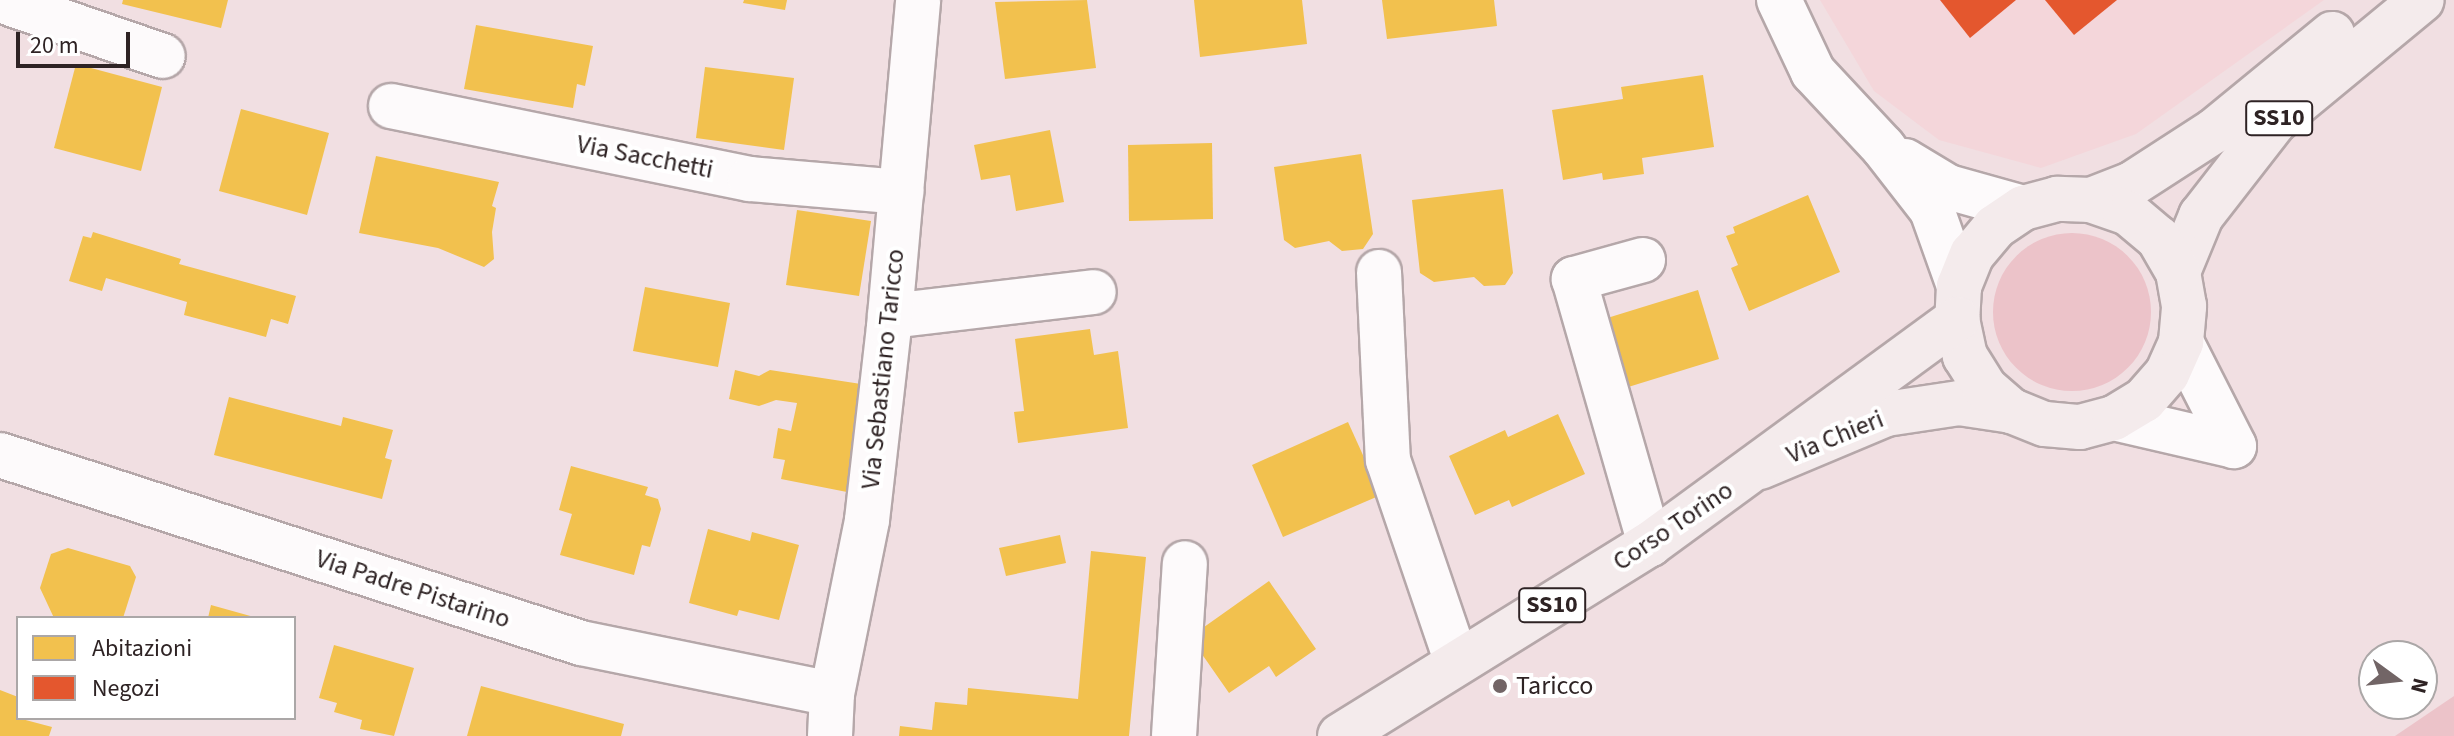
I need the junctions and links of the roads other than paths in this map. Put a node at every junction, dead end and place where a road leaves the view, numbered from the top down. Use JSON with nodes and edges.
{"nodes":[{"id":1,"x":0,"y":0,"type":"edge"},
{"id":2,"x":918,"y":0,"type":"edge"},
{"id":3,"x":1779,"y":0,"type":"edge"},
{"id":4,"x":2374,"y":0,"type":"edge"},
{"id":5,"x":2422,"y":0,"type":"edge"},
{"id":6,"x":163,"y":56,"type":"dead end"},
{"id":7,"x":391,"y":106,"type":"dead end"},
{"id":8,"x":1883,"y":147,"type":"junction"},
{"id":9,"x":901,"y":192,"type":"junction"},
{"id":10,"x":2091,"y":200,"type":"junction"},
{"id":11,"x":2023,"y":208,"type":"junction"},
{"id":12,"x":1643,"y":260,"type":"dead end"},
{"id":13,"x":1379,"y":272,"type":"dead end"},
{"id":14,"x":2178,"y":272,"type":"junction"},
{"id":15,"x":1094,"y":292,"type":"dead end"},
{"id":16,"x":1958,"y":303,"type":"junction"},
{"id":17,"x":890,"y":316,"type":"junction"},
{"id":18,"x":2181,"y":342,"type":"junction"},
{"id":19,"x":2012,"y":411,"type":"junction"},
{"id":20,"x":2114,"y":418,"type":"junction"},
{"id":21,"x":0,"y":455,"type":"edge"},
{"id":22,"x":1760,"y":467,"type":"junction"},
{"id":23,"x":1650,"y":544,"type":"junction"},
{"id":24,"x":1185,"y":563,"type":"dead end"},
{"id":25,"x":1457,"y":663,"type":"junction"},
{"id":26,"x":831,"y":715,"type":"edge"},
{"id":27,"x":1174,"y":736,"type":"edge"},
{"id":28,"x":1340,"y":736,"type":"edge"}],
"edges":[{"from":1,"to":6,"type":"street"},
{"from":2,"to":9,"type":"street","name":"Via Sebastiano Taricco"},
{"from":3,"to":8,"type":"street"},
{"from":4,"to":10,"type":"main road","name":"Via Chieri","number":"SS10"},
{"from":5,"to":14,"type":"main road","number":"SS10"},
{"from":7,"to":9,"type":"street","name":"Via Sacchetti"},
{"from":8,"to":11,"type":"street"},
{"from":8,"to":16,"type":"street"},
{"from":9,"to":17,"type":"street","name":"Via Sebastiano Taricco"},
{"from":10,"to":11,"type":"main road","name":"Via Chieri","number":"SS10"},
{"from":10,"to":14,"type":"main road","name":"Via Chieri","number":"SS10"},
{"from":11,"to":16,"type":"main road","name":"Via Chieri","number":"SS10"},
{"from":12,"to":23,"type":"street"},
{"from":13,"to":25,"type":"street"},
{"from":14,"to":18,"type":"main road","name":"Via Chieri","number":"SS10"},
{"from":15,"to":17,"type":"street"},
{"from":16,"to":19,"type":"main road","name":"Via Chieri","number":"SS10"},
{"from":16,"to":22,"type":"main road","name":"Via Chieri"},
{"from":17,"to":26,"type":"street","name":"Via Sebastiano Taricco"},
{"from":18,"to":20,"type":"main road","name":"Via Chieri","number":"SS10"},
{"from":18,"to":20,"type":"street"},
{"from":19,"to":20,"type":"main road","name":"Via Chieri","number":"SS10"},
{"from":19,"to":22,"type":"main road","name":"Via Chieri"},
{"from":21,"to":26,"type":"street","name":"Via Padre Pistarino"},
{"from":22,"to":23,"type":"main road","name":"Corso Torino","number":"SS10"},
{"from":23,"to":25,"type":"main road","name":"Corso Torino","number":"SS10"},
{"from":24,"to":27,"type":"street"},
{"from":25,"to":28,"type":"main road","name":"Corso Torino","number":"SS10"}]}
